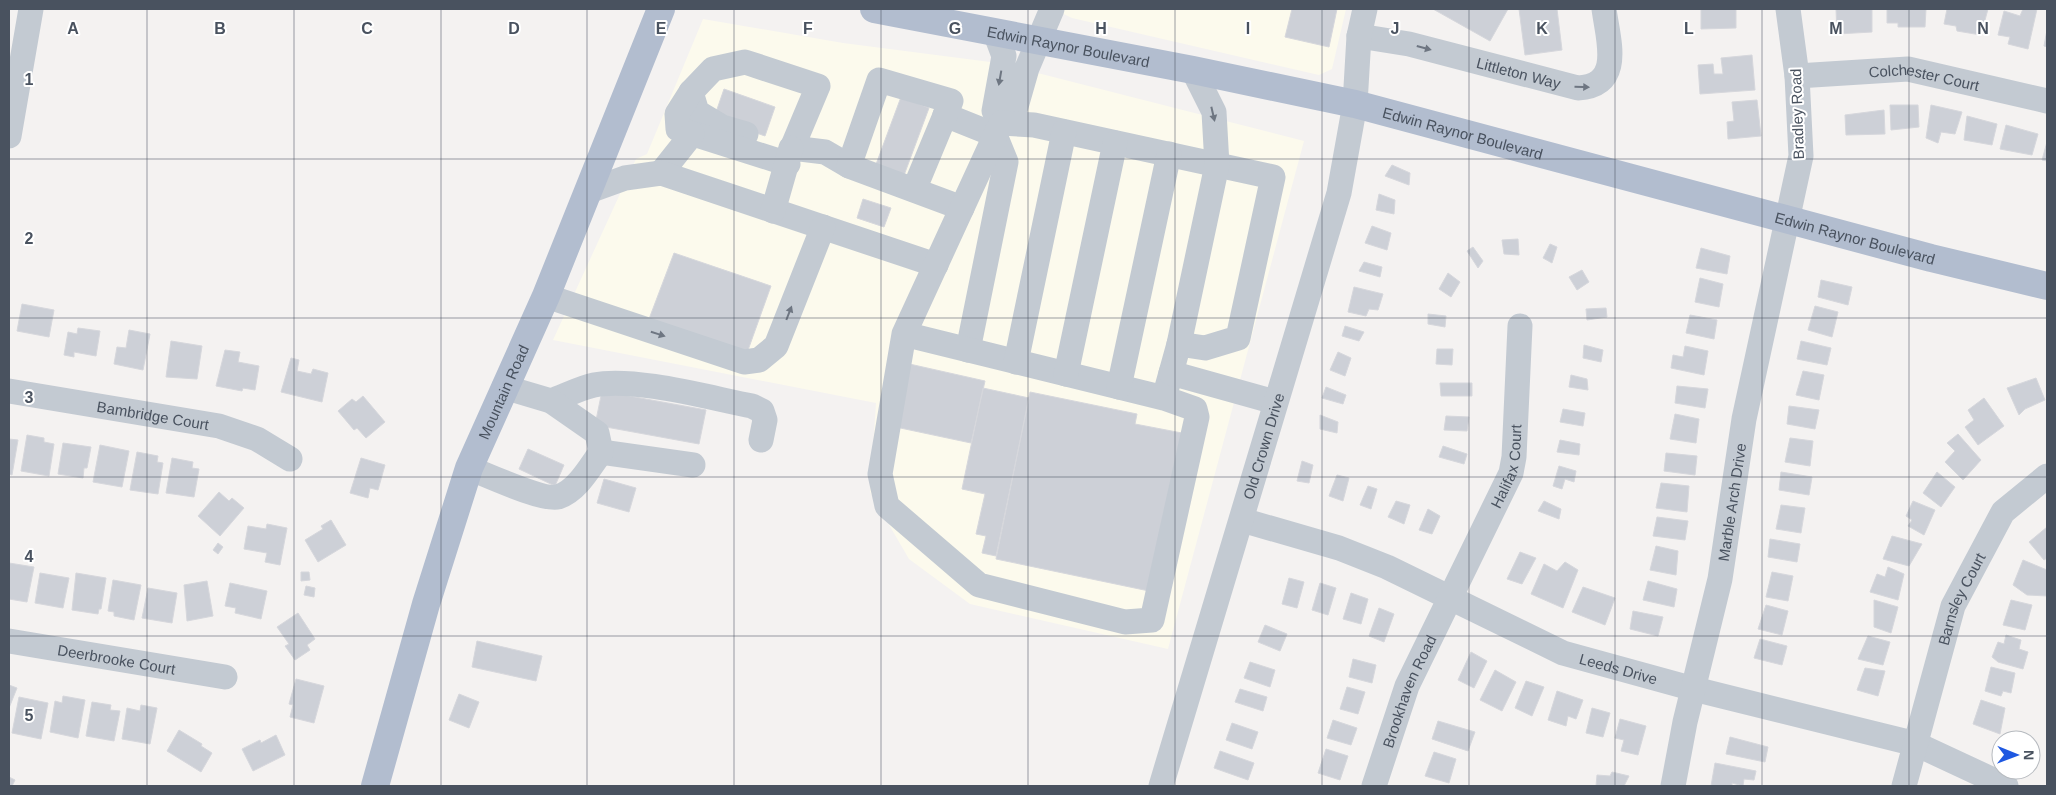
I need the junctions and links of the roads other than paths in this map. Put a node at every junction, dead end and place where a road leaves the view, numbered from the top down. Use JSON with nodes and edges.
{"nodes":[{"id":1,"x":31,"y":9,"type":"edge"},
{"id":2,"x":661,"y":9,"type":"edge"},
{"id":3,"x":874,"y":9,"type":"edge"},
{"id":4,"x":1052,"y":9,"type":"edge"},
{"id":5,"x":1365,"y":9,"type":"edge"},
{"id":6,"x":1604,"y":9,"type":"edge"},
{"id":7,"x":1788,"y":9,"type":"edge"},
{"id":8,"x":995,"y":32,"type":"junction"},
{"id":9,"x":1360,"y":36,"type":"junction"},
{"id":10,"x":1040,"y":40,"type":"junction"},
{"id":11,"x":1193,"y":70,"type":"junction"},
{"id":12,"x":1798,"y":76,"type":"junction"},
{"id":13,"x":13,"y":88,"type":"edge"},
{"id":14,"x":691,"y":92,"type":"junction"},
{"id":15,"x":2047,"y":101,"type":"edge"},
{"id":16,"x":1355,"y":104,"type":"junction"},
{"id":17,"x":945,"y":115,"type":"junction"},
{"id":18,"x":998,"y":129,"type":"junction"},
{"id":19,"x":1064,"y":132,"type":"junction"},
{"id":20,"x":692,"y":134,"type":"junction"},
{"id":21,"x":9,"y":136,"type":"edge"},
{"id":22,"x":1115,"y":143,"type":"junction"},
{"id":23,"x":1169,"y":154,"type":"junction"},
{"id":24,"x":790,"y":156,"type":"junction"},
{"id":25,"x":1217,"y":165,"type":"junction"},
{"id":26,"x":849,"y":166,"type":"junction"},
{"id":27,"x":661,"y":173,"type":"junction"},
{"id":28,"x":914,"y":190,"type":"junction"},
{"id":29,"x":589,"y":191,"type":"junction"},
{"id":30,"x":962,"y":208,"type":"junction"},
{"id":31,"x":773,"y":211,"type":"junction"},
{"id":32,"x":1787,"y":218,"type":"junction"},
{"id":33,"x":823,"y":227,"type":"junction"},
{"id":34,"x":936,"y":265,"type":"junction"},
{"id":35,"x":2047,"y":286,"type":"edge"},
{"id":36,"x":546,"y":296,"type":"junction"},
{"id":37,"x":1520,"y":326,"type":"dead end"},
{"id":38,"x":904,"y":334,"type":"junction"},
{"id":39,"x":1179,"y":344,"type":"junction"},
{"id":40,"x":968,"y":350,"type":"junction"},
{"id":41,"x":1016,"y":362,"type":"junction"},
{"id":42,"x":1171,"y":372,"type":"junction"},
{"id":43,"x":1066,"y":374,"type":"junction"},
{"id":44,"x":504,"y":387,"type":"junction"},
{"id":45,"x":1119,"y":387,"type":"junction"},
{"id":46,"x":9,"y":391,"type":"edge"},
{"id":47,"x":1164,"y":398,"type":"junction"},
{"id":48,"x":550,"y":401,"type":"junction"},
{"id":49,"x":1275,"y":402,"type":"junction"},
{"id":50,"x":761,"y":440,"type":"dead end"},
{"id":51,"x":601,"y":452,"type":"junction"},
{"id":52,"x":290,"y":459,"type":"dead end"},
{"id":53,"x":693,"y":465,"type":"dead end"},
{"id":54,"x":469,"y":468,"type":"junction"},
{"id":55,"x":2047,"y":476,"type":"edge"},
{"id":56,"x":1242,"y":520,"type":"junction"},
{"id":57,"x":1450,"y":598,"type":"junction"},
{"id":58,"x":9,"y":641,"type":"edge"},
{"id":59,"x":225,"y":677,"type":"dead end"},
{"id":60,"x":1694,"y":689,"type":"junction"},
{"id":61,"x":1916,"y":744,"type":"junction"},
{"id":62,"x":375,"y":786,"type":"edge"},
{"id":63,"x":1161,"y":786,"type":"edge"},
{"id":64,"x":1374,"y":786,"type":"edge"},
{"id":65,"x":1673,"y":786,"type":"edge"},
{"id":66,"x":1904,"y":786,"type":"edge"},
{"id":67,"x":2006,"y":786,"type":"edge"}],
"edges":[{"from":1,"to":13,"type":"street"},
{"from":2,"to":29,"type":"main road","name":"Mountain Road"},
{"from":3,"to":8,"type":"main road","name":"Edwin Raynor Boulevard"},
{"from":4,"to":10,"type":"street"},
{"from":5,"to":9,"type":"street"},
{"from":9,"to":6,"type":"street","name":"Littleton Way","one_way":true},
{"from":7,"to":12,"type":"street","name":"Bradley Road"},
{"from":8,"to":10,"type":"main road","name":"Edwin Raynor Boulevard"},
{"from":8,"to":18,"type":"street","one_way":true},
{"from":9,"to":16,"type":"street"},
{"from":10,"to":11,"type":"main road","name":"Edwin Raynor Boulevard"},
{"from":10,"to":18,"type":"street"},
{"from":11,"to":16,"type":"main road","name":"Edwin Raynor Boulevard"},
{"from":11,"to":25,"type":"street","one_way":true},
{"from":12,"to":15,"type":"street","name":"Colchester Court"},
{"from":12,"to":32,"type":"street","name":"Bradley Road"},
{"from":13,"to":21,"type":"street"},
{"from":14,"to":20,"type":"street"},
{"from":14,"to":24,"type":"street"},
{"from":14,"to":24,"type":"street"},
{"from":16,"to":32,"type":"main road","name":"Edwin Raynor Boulevard"},
{"from":16,"to":49,"type":"street","name":"Old Crown Drive"},
{"from":17,"to":18,"type":"street"},
{"from":17,"to":26,"type":"street"},
{"from":17,"to":28,"type":"street"},
{"from":18,"to":19,"type":"street"},
{"from":18,"to":30,"type":"street"},
{"from":18,"to":40,"type":"street"},
{"from":19,"to":22,"type":"street"},
{"from":19,"to":41,"type":"street"},
{"from":20,"to":24,"type":"street"},
{"from":20,"to":27,"type":"street"},
{"from":22,"to":23,"type":"street"},
{"from":22,"to":43,"type":"street"},
{"from":23,"to":25,"type":"street"},
{"from":23,"to":45,"type":"street"},
{"from":24,"to":26,"type":"street"},
{"from":24,"to":31,"type":"street"},
{"from":25,"to":39,"type":"street"},
{"from":25,"to":39,"type":"street"},
{"from":26,"to":28,"type":"street"},
{"from":27,"to":29,"type":"street"},
{"from":27,"to":31,"type":"street"},
{"from":28,"to":30,"type":"street"},
{"from":29,"to":36,"type":"main road","name":"Mountain Road"},
{"from":30,"to":34,"type":"street"},
{"from":31,"to":33,"type":"street"},
{"from":32,"to":35,"type":"main road","name":"Edwin Raynor Boulevard"},
{"from":32,"to":60,"type":"street","name":"Marble Arch Drive"},
{"from":33,"to":34,"type":"street"},
{"from":36,"to":33,"type":"street","one_way":true},
{"from":34,"to":38,"type":"street"},
{"from":36,"to":44,"type":"main road","name":"Mountain Road"},
{"from":37,"to":57,"type":"street","name":"Halifax Court"},
{"from":38,"to":40,"type":"street"},
{"from":38,"to":47,"type":"street"},
{"from":39,"to":42,"type":"street"},
{"from":40,"to":41,"type":"street"},
{"from":41,"to":43,"type":"street"},
{"from":42,"to":47,"type":"street"},
{"from":42,"to":49,"type":"street"},
{"from":43,"to":45,"type":"street"},
{"from":44,"to":48,"type":"street"},
{"from":44,"to":54,"type":"main road","name":"Mountain Road"},
{"from":45,"to":47,"type":"street"},
{"from":46,"to":52,"type":"street","name":"Bambridge Court"},
{"from":48,"to":50,"type":"street"},
{"from":48,"to":51,"type":"street"},
{"from":49,"to":56,"type":"street","name":"Old Crown Drive"},
{"from":51,"to":53,"type":"street"},
{"from":51,"to":54,"type":"street"},
{"from":54,"to":62,"type":"main road","name":"Mountain Road"},
{"from":55,"to":61,"type":"street","name":"Barnsley Court"},
{"from":56,"to":57,"type":"street","name":"Leeds Drive"},
{"from":56,"to":63,"type":"street","name":"Old Crown Drive"},
{"from":57,"to":60,"type":"street","name":"Leeds Drive"},
{"from":57,"to":64,"type":"street","name":"Brookhaven Road"},
{"from":58,"to":59,"type":"street","name":"Deerbrooke Court"},
{"from":60,"to":61,"type":"street","name":"Leeds Drive"},
{"from":60,"to":65,"type":"street","name":"Marble Arch Drive"},
{"from":61,"to":66,"type":"street","name":"Barnsley Court"},
{"from":61,"to":67,"type":"street","name":"Leeds Drive"}]}
